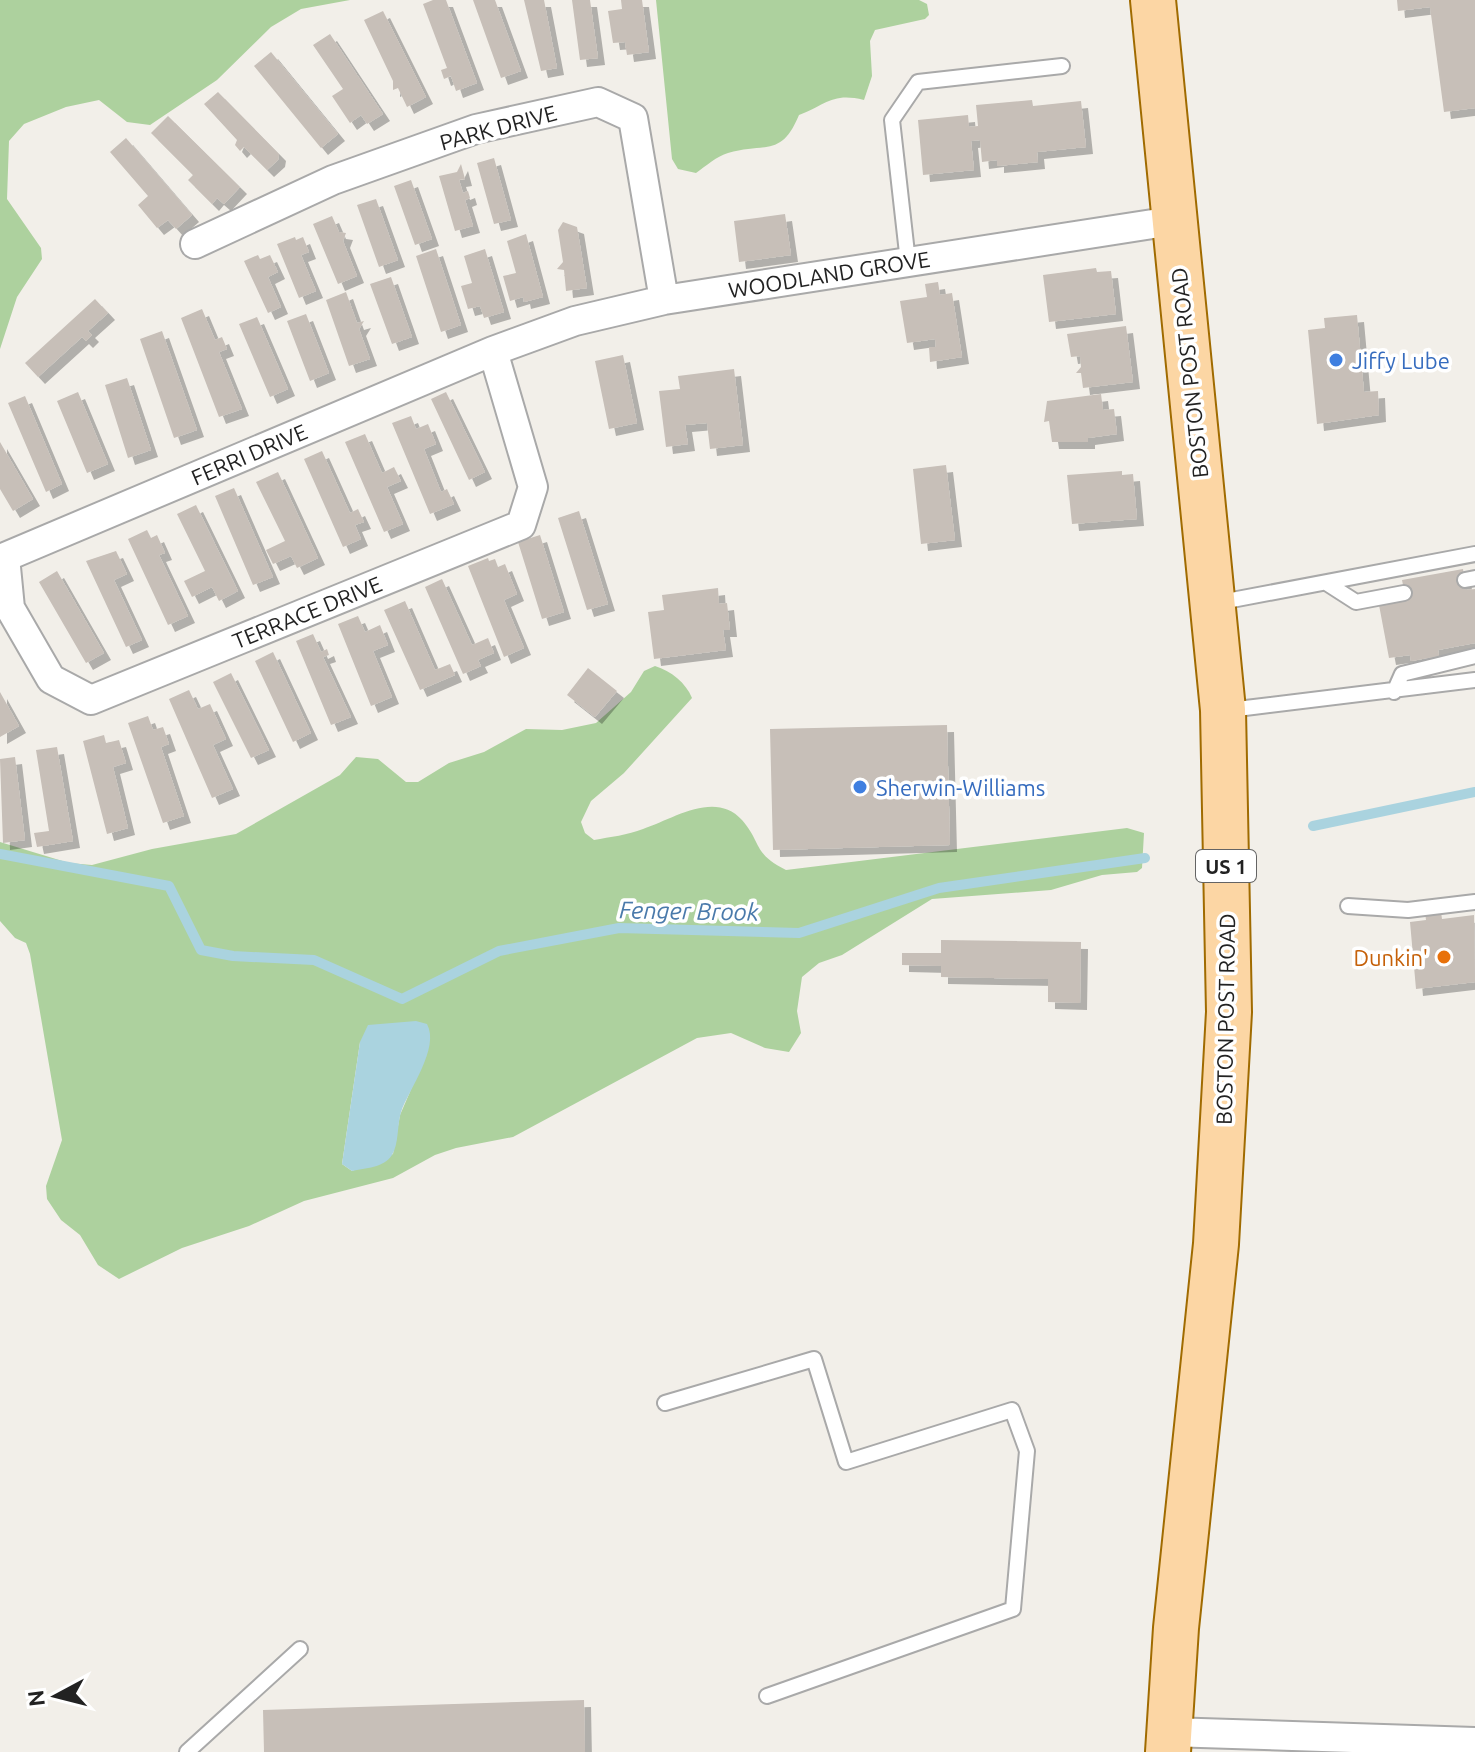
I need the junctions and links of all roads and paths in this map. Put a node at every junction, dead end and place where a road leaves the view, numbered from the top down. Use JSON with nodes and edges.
{"nodes":[{"id":1,"x":1153,"y":0,"type":"edge"},
{"id":2,"x":1062,"y":66,"type":"dead end"},
{"id":3,"x":1172,"y":221,"type":"junction"},
{"id":4,"x":195,"y":244,"type":"dead end"},
{"id":5,"x":908,"y":262,"type":"junction"},
{"id":6,"x":664,"y":300,"type":"junction"},
{"id":7,"x":493,"y":351,"type":"junction"},
{"id":8,"x":1475,"y":554,"type":"edge"},
{"id":9,"x":5,"y":557,"type":"joint"},
{"id":10,"x":1328,"y":584,"type":"junction"},
{"id":11,"x":1404,"y":593,"type":"dead end"},
{"id":12,"x":1212,"y":604,"type":"junction"},
{"id":13,"x":1475,"y":656,"type":"edge"},
{"id":14,"x":1475,"y":680,"type":"edge"},
{"id":15,"x":1394,"y":692,"type":"junction"},
{"id":16,"x":1223,"y":710,"type":"junction"},
{"id":17,"x":1475,"y":902,"type":"edge"},
{"id":18,"x":1348,"y":906,"type":"dead end"},
{"id":19,"x":665,"y":1403,"type":"dead end"},
{"id":20,"x":300,"y":1649,"type":"dead end"},
{"id":21,"x":767,"y":1696,"type":"dead end"},
{"id":22,"x":1169,"y":1742,"type":"edge"},
{"id":23,"x":1475,"y":1742,"type":"edge"},
{"id":24,"x":187,"y":1752,"type":"edge"}],
"edges":[{"from":1,"to":3,"type":"main road","name":"BOSTON POST ROAD","number":"US 1"},
{"from":2,"to":5,"type":"lane"},
{"from":3,"to":5,"type":"street","name":"WOODLAND GROVE"},
{"from":3,"to":12,"type":"main road","name":"BOSTON POST ROAD","number":"US 1"},
{"from":4,"to":6,"type":"street","name":"PARK DRIVE"},
{"from":5,"to":6,"type":"street","name":"WOODLAND GROVE"},
{"from":6,"to":7,"type":"street","name":"WOODLAND GROVE"},
{"from":7,"to":9,"type":"street","name":"FERRI DRIVE"},
{"from":7,"to":9,"type":"street","name":"TERRACE DRIVE"},
{"from":8,"to":10,"type":"lane"},
{"from":10,"to":11,"type":"lane"},
{"from":10,"to":12,"type":"lane"},
{"from":12,"to":16,"type":"main road","name":"BOSTON POST ROAD","number":"US 1"},
{"from":13,"to":15,"type":"lane"},
{"from":14,"to":15,"type":"lane"},
{"from":15,"to":16,"type":"lane"},
{"from":16,"to":22,"type":"main road","name":"BOSTON POST ROAD","number":"US 1"},
{"from":17,"to":18,"type":"lane"},
{"from":19,"to":21,"type":"lane"},
{"from":20,"to":24,"type":"lane"},
{"from":22,"to":23,"type":"street"}]}
